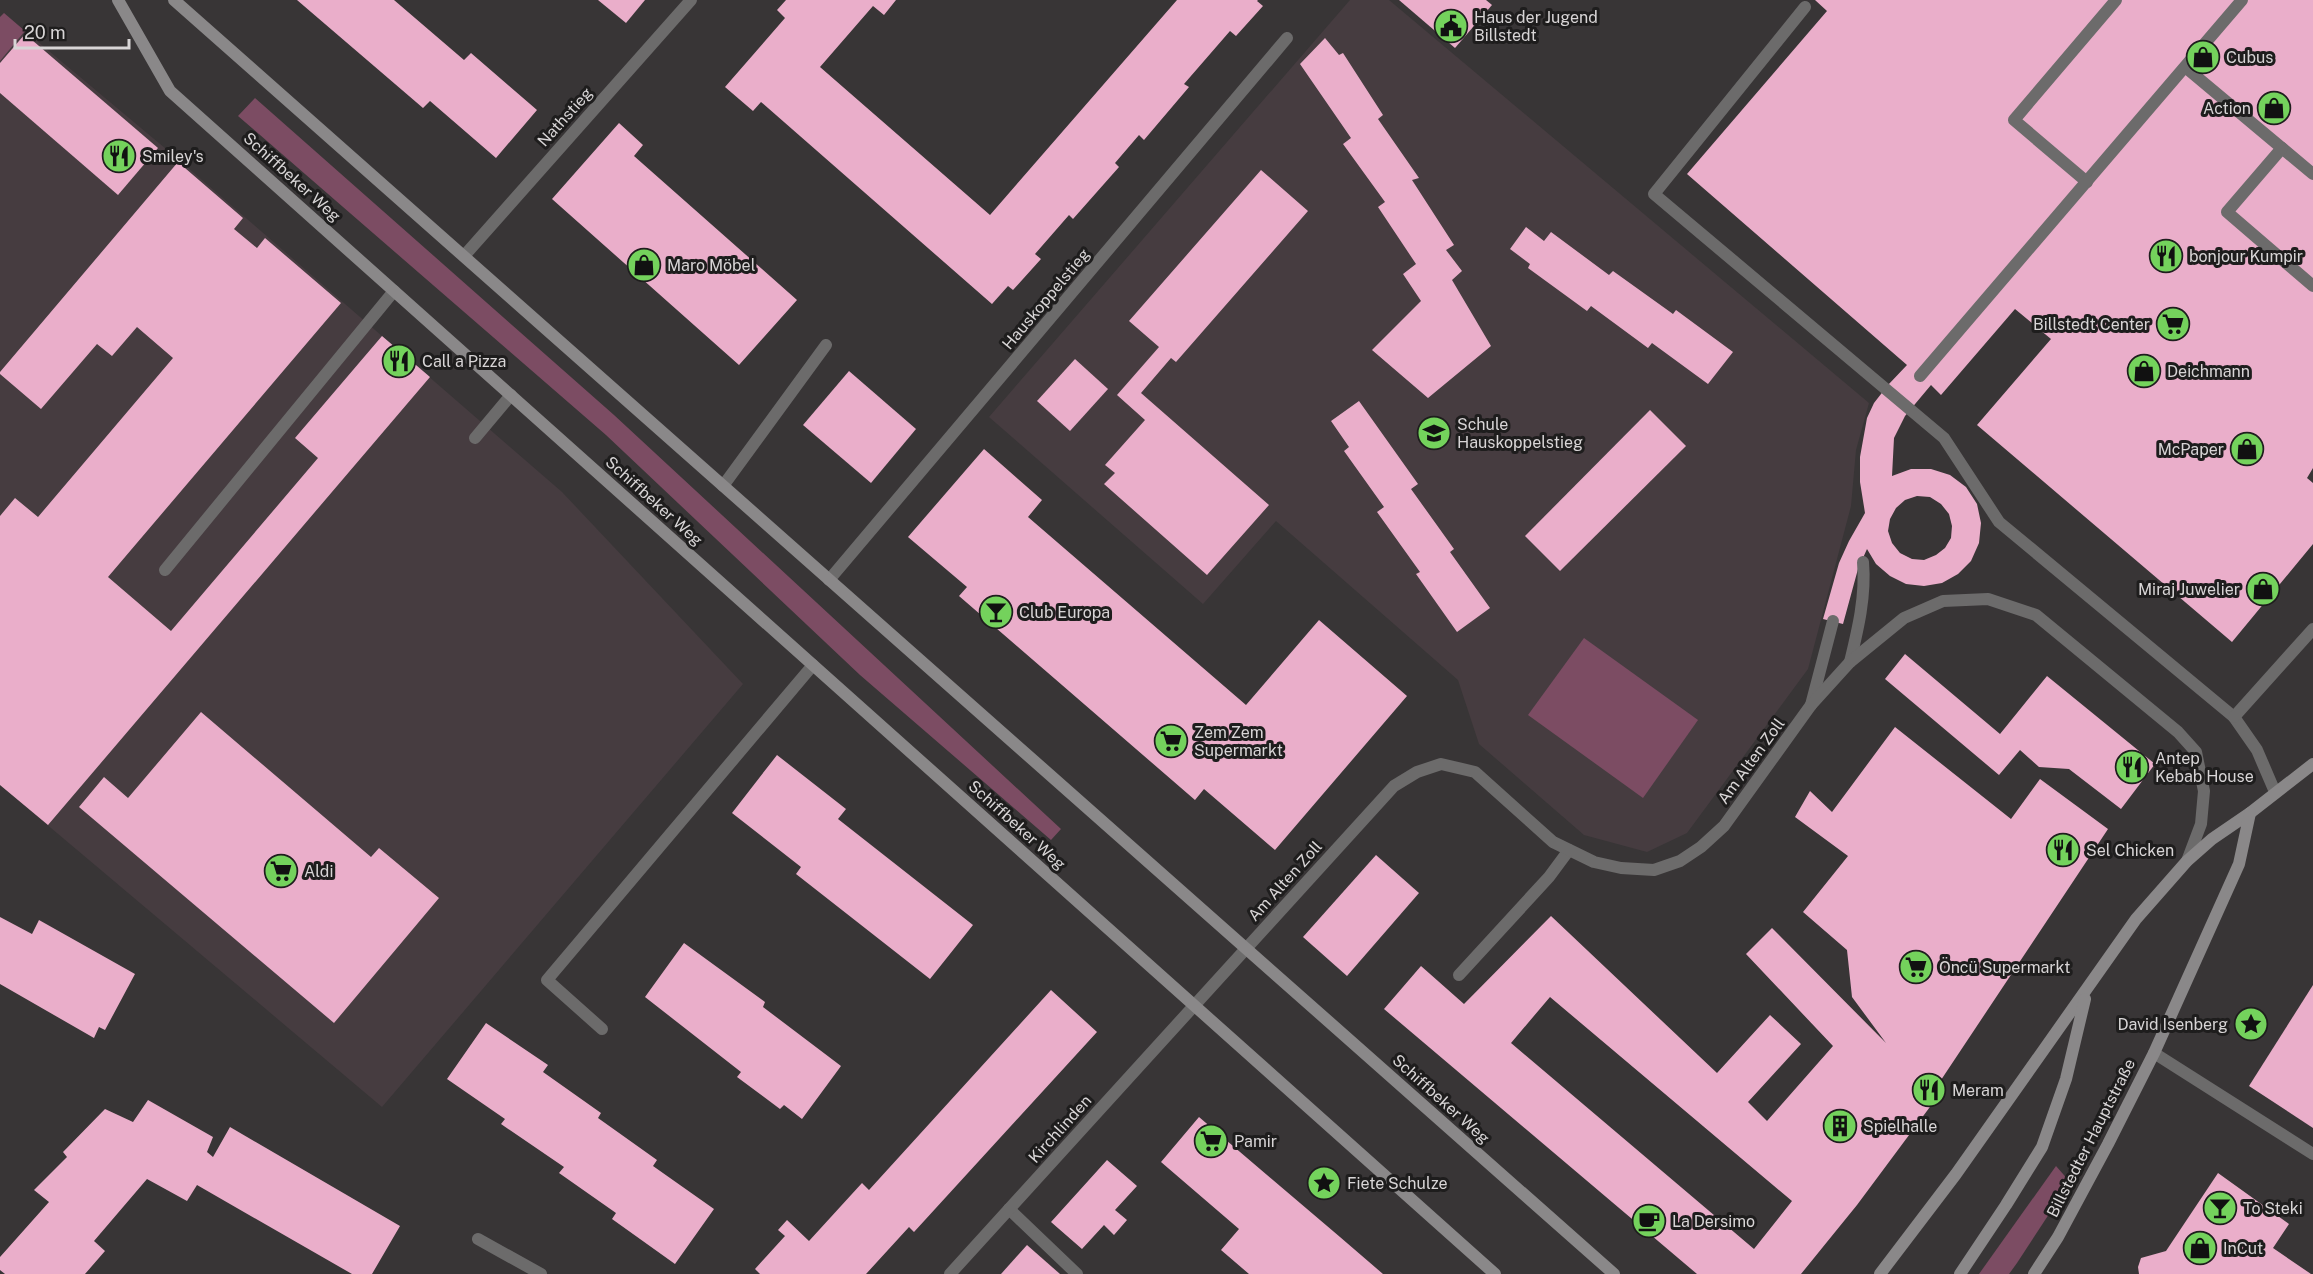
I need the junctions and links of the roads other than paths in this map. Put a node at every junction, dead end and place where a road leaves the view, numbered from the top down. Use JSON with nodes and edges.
{"nodes":[{"id":1,"x":118,"y":0,"type":"edge"},
{"id":2,"x":174,"y":0,"type":"edge"},
{"id":3,"x":690,"y":0,"type":"edge"},
{"id":4,"x":2116,"y":0,"type":"edge"},
{"id":5,"x":2240,"y":1,"type":"edge"},
{"id":6,"x":1805,"y":7,"type":"dead end"},
{"id":7,"x":1287,"y":38,"type":"dead end"},
{"id":8,"x":2185,"y":68,"type":"junction"},
{"id":9,"x":2282,"y":148,"type":"junction"},
{"id":10,"x":2313,"y":174,"type":"edge"},
{"id":11,"x":2087,"y":182,"type":"junction"},
{"id":12,"x":464,"y":256,"type":"junction"},
{"id":13,"x":2313,"y":286,"type":"edge"},
{"id":14,"x":394,"y":291,"type":"junction"},
{"id":15,"x":826,"y":345,"type":"dead end"},
{"id":16,"x":1920,"y":376,"type":"dead end"},
{"id":17,"x":511,"y":395,"type":"junction"},
{"id":18,"x":475,"y":438,"type":"dead end"},
{"id":19,"x":723,"y":486,"type":"junction"},
{"id":20,"x":1863,"y":562,"type":"dead end"},
{"id":21,"x":165,"y":570,"type":"dead end"},
{"id":22,"x":829,"y":580,"type":"junction"},
{"id":23,"x":1833,"y":621,"type":"dead end"},
{"id":24,"x":2313,"y":629,"type":"edge"},
{"id":25,"x":1850,"y":662,"type":"junction"},
{"id":26,"x":813,"y":665,"type":"junction"},
{"id":27,"x":1810,"y":705,"type":"junction"},
{"id":28,"x":2234,"y":717,"type":"junction"},
{"id":29,"x":2313,"y":764,"type":"edge"},
{"id":30,"x":2276,"y":792,"type":"junction"},
{"id":31,"x":2250,"y":813,"type":"junction"},
{"id":32,"x":1569,"y":850,"type":"junction"},
{"id":33,"x":2187,"y":861,"type":"junction"},
{"id":34,"x":1246,"y":949,"type":"junction"},
{"id":35,"x":1459,"y":975,"type":"dead end"},
{"id":36,"x":2086,"y":992,"type":"junction"},
{"id":37,"x":1194,"y":1006,"type":"junction"},
{"id":38,"x":602,"y":1029,"type":"dead end"},
{"id":39,"x":2154,"y":1053,"type":"junction"},
{"id":40,"x":2313,"y":1154,"type":"edge"},
{"id":41,"x":1009,"y":1209,"type":"junction"},
{"id":42,"x":477,"y":1239,"type":"dead end"},
{"id":43,"x":541,"y":1274,"type":"edge"},
{"id":44,"x":950,"y":1274,"type":"edge"},
{"id":45,"x":1077,"y":1274,"type":"edge"},
{"id":46,"x":1495,"y":1274,"type":"edge"},
{"id":47,"x":1614,"y":1274,"type":"edge"},
{"id":48,"x":1880,"y":1274,"type":"edge"},
{"id":49,"x":1960,"y":1274,"type":"edge"},
{"id":50,"x":2034,"y":1274,"type":"edge"}],
"edges":[{"from":1,"to":14,"type":"main road","name":"Schiffbeker Weg"},
{"from":2,"to":12,"type":"main road","name":"Schiffbeker Weg"},
{"from":3,"to":12,"type":"street","name":"Nathstieg"},
{"from":4,"to":11,"type":"street"},
{"from":5,"to":8,"type":"street"},
{"from":6,"to":28,"type":"street"},
{"from":7,"to":22,"type":"street","name":"Hauskoppelstieg"},
{"from":8,"to":9,"type":"street"},
{"from":8,"to":11,"type":"street"},
{"from":9,"to":10,"type":"street"},
{"from":9,"to":13,"type":"street"},
{"from":11,"to":16,"type":"street"},
{"from":12,"to":19,"type":"main road","name":"Schiffbeker Weg"},
{"from":14,"to":17,"type":"main road","name":"Schiffbeker Weg"},
{"from":14,"to":21,"type":"street"},
{"from":15,"to":19,"type":"street"},
{"from":17,"to":18,"type":"street"},
{"from":17,"to":26,"type":"main road","name":"Schiffbeker Weg"},
{"from":19,"to":22,"type":"main road","name":"Schiffbeker Weg"},
{"from":20,"to":25,"type":"street"},
{"from":22,"to":34,"type":"main road","name":"Schiffbeker Weg"},
{"from":23,"to":27,"type":"street"},
{"from":24,"to":28,"type":"street"},
{"from":25,"to":27,"type":"street","name":"Am Alten Zoll"},
{"from":25,"to":33,"type":"street","name":"Am Alten Zoll"},
{"from":26,"to":37,"type":"main road","name":"Schiffbeker Weg"},
{"from":26,"to":38,"type":"street"},
{"from":27,"to":32,"type":"street","name":"Am Alten Zoll"},
{"from":28,"to":30,"type":"street"},
{"from":29,"to":30,"type":"main road"},
{"from":30,"to":31,"type":"main road"},
{"from":31,"to":33,"type":"main road"},
{"from":31,"to":39,"type":"main road","name":"Billstedter Hauptstraße"},
{"from":32,"to":34,"type":"street","name":"Am Alten Zoll"},
{"from":32,"to":35,"type":"street"},
{"from":33,"to":36,"type":"main road"},
{"from":34,"to":37,"type":"street"},
{"from":34,"to":47,"type":"main road","name":"Schiffbeker Weg"},
{"from":36,"to":48,"type":"main road"},
{"from":36,"to":49,"type":"main road"},
{"from":37,"to":41,"type":"street","name":"Kirchlinden"},
{"from":37,"to":46,"type":"main road","name":"Schiffbeker Weg"},
{"from":39,"to":40,"type":"street"},
{"from":39,"to":50,"type":"main road","name":"Billstedter Hauptstraße"},
{"from":41,"to":44,"type":"street","name":"Kirchlinden"},
{"from":41,"to":45,"type":"street"},
{"from":42,"to":43,"type":"street"}]}
